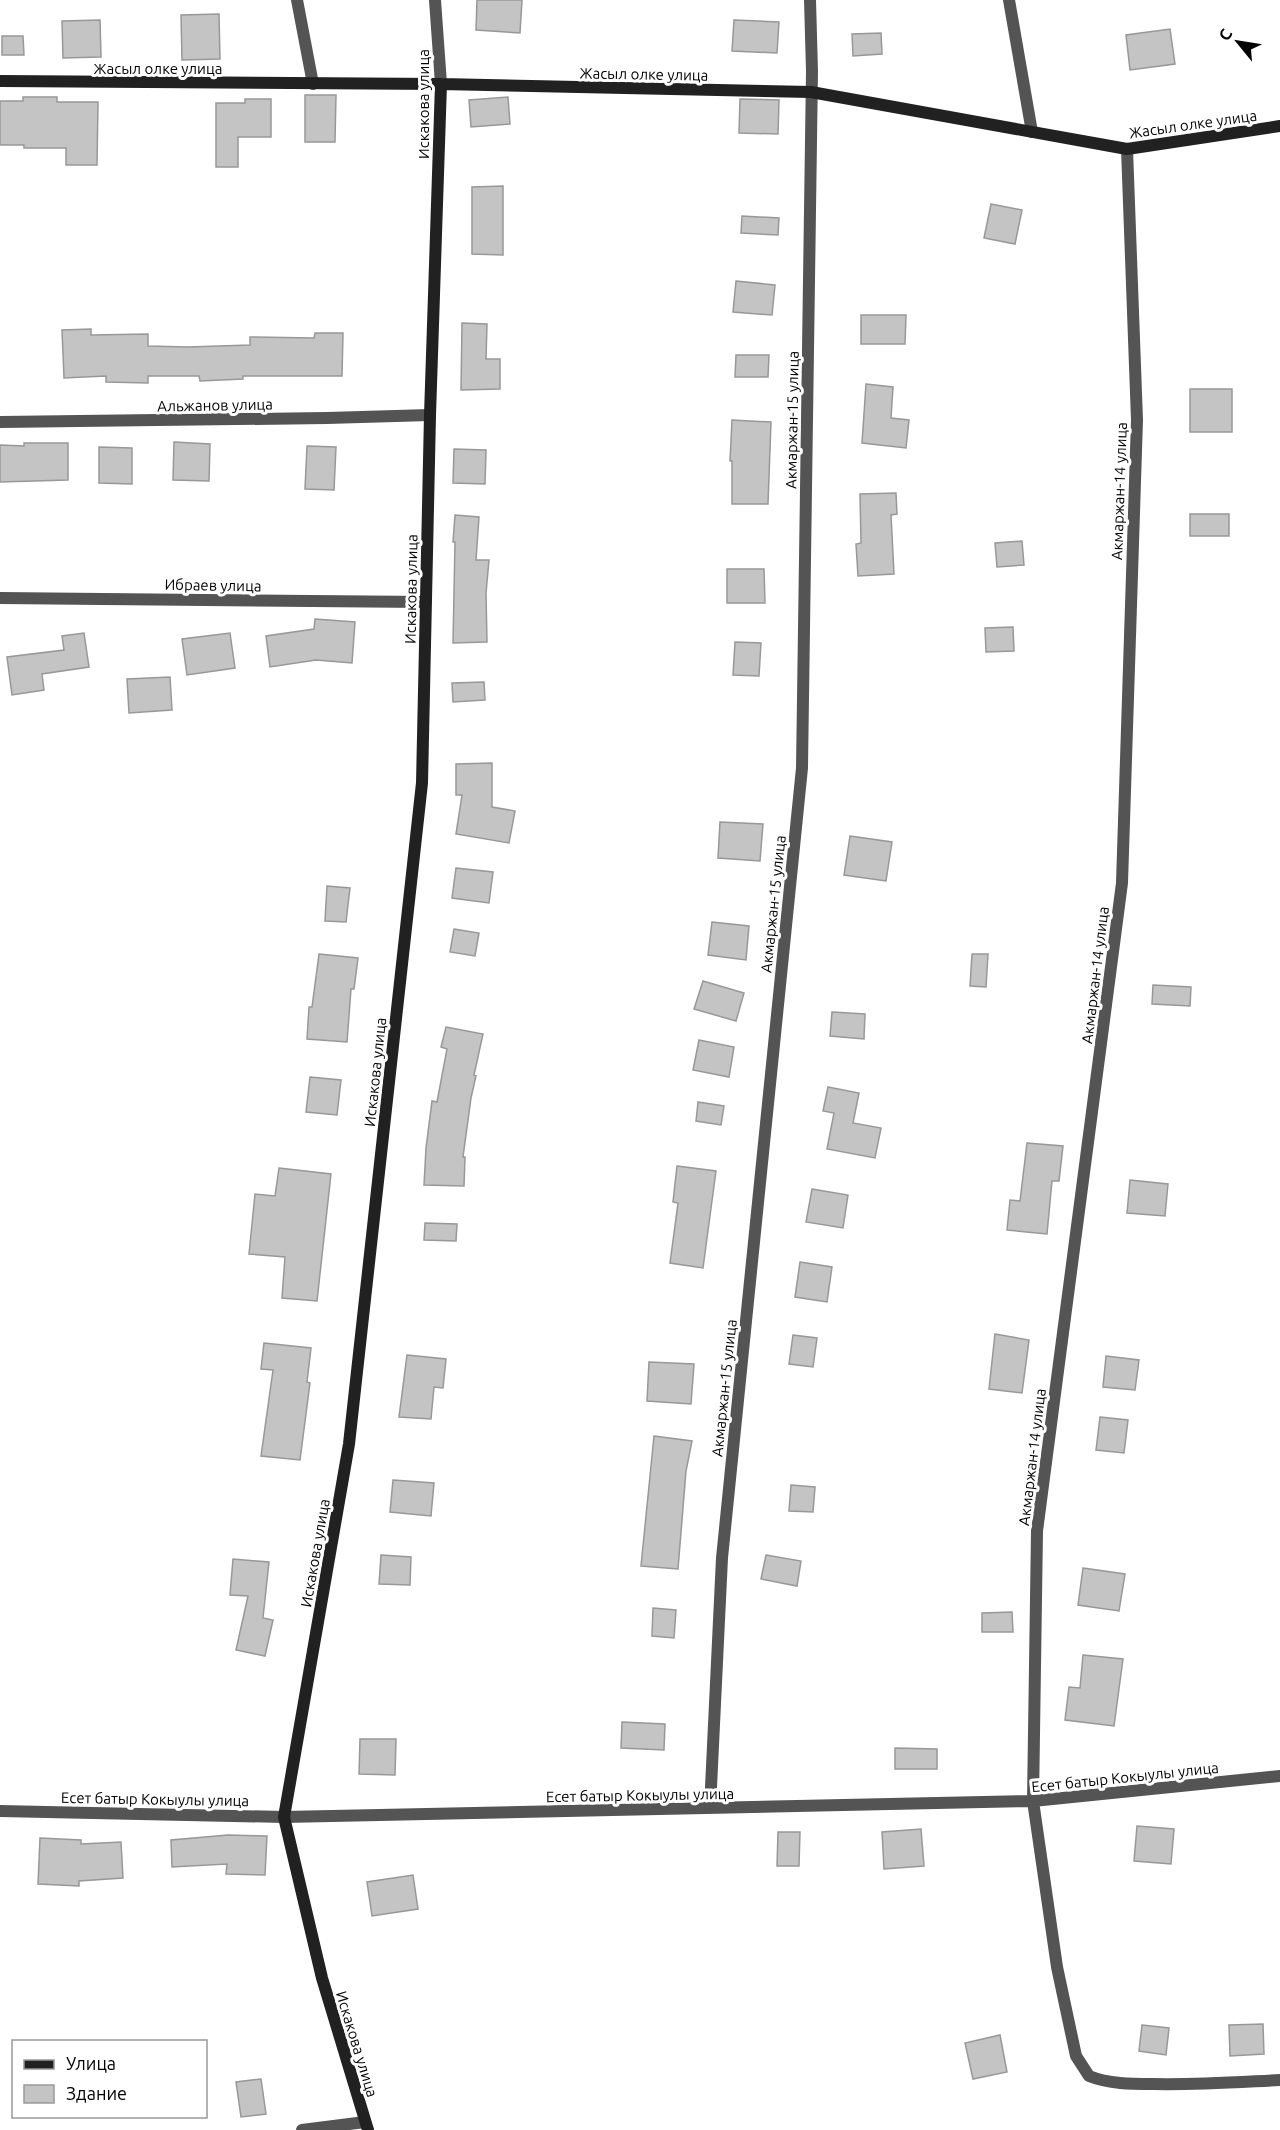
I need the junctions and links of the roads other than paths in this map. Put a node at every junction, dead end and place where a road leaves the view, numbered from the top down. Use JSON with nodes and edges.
{"nodes":[{"id":1,"x":297,"y":0,"type":"edge"},
{"id":2,"x":435,"y":0,"type":"edge"},
{"id":3,"x":810,"y":0,"type":"edge"},
{"id":4,"x":1010,"y":0,"type":"edge"},
{"id":5,"x":0,"y":81,"type":"edge"},
{"id":6,"x":313,"y":84,"type":"junction"},
{"id":7,"x":441,"y":84,"type":"junction"},
{"id":8,"x":811,"y":92,"type":"junction"},
{"id":9,"x":1280,"y":126,"type":"edge"},
{"id":10,"x":1032,"y":132,"type":"junction"},
{"id":11,"x":1127,"y":149,"type":"junction"},
{"id":12,"x":430,"y":415,"type":"junction"},
{"id":13,"x":0,"y":422,"type":"edge"},
{"id":14,"x":0,"y":598,"type":"edge"},
{"id":15,"x":426,"y":602,"type":"junction"},
{"id":16,"x":1280,"y":1776,"type":"edge"},
{"id":17,"x":1033,"y":1801,"type":"junction"},
{"id":18,"x":710,"y":1808,"type":"junction"},
{"id":19,"x":0,"y":1811,"type":"edge"},
{"id":20,"x":284,"y":1817,"type":"junction"},
{"id":21,"x":1280,"y":2080,"type":"edge"},
{"id":22,"x":367,"y":2126,"type":"edge"},
{"id":23,"x":302,"y":2130,"type":"edge"}],
"edges":[{"from":1,"to":6,"type":"street"},
{"from":2,"to":7,"type":"street","name":"Искакова улица"},
{"from":3,"to":8,"type":"street","name":"Акмаржан-15 улица"},
{"from":4,"to":10,"type":"street"},
{"from":5,"to":6,"type":"street","name":"Жасыл олке улица"},
{"from":6,"to":7,"type":"street","name":"Жасыл олке улица"},
{"from":7,"to":8,"type":"street","name":"Жасыл олке улица"},
{"from":7,"to":12,"type":"street","name":"Искакова улица"},
{"from":8,"to":10,"type":"street","name":"Жасыл олке улица"},
{"from":8,"to":18,"type":"street","name":"Акмаржан-15 улица"},
{"from":9,"to":11,"type":"street","name":"Жасыл олке улица"},
{"from":10,"to":11,"type":"street","name":"Жасыл олке улица"},
{"from":11,"to":17,"type":"street","name":"Акмаржан-14 улица"},
{"from":12,"to":13,"type":"street","name":"Альжанов улица"},
{"from":12,"to":15,"type":"street","name":"Искакова улица"},
{"from":14,"to":15,"type":"street","name":"Ибраев улица"},
{"from":15,"to":20,"type":"street","name":"Искакова улица"},
{"from":16,"to":17,"type":"street","name":"Есет батыр Кокыулы улица"},
{"from":17,"to":18,"type":"street","name":"Есет батыр Кокыулы улица"},
{"from":17,"to":21,"type":"street","name":"Акмаржан-14 улица"},
{"from":18,"to":20,"type":"street","name":"Есет батыр Кокыулы улица"},
{"from":19,"to":20,"type":"street","name":"Есет батыр Кокыулы улица"},
{"from":20,"to":22,"type":"street","name":"Искакова улица"},
{"from":22,"to":23,"type":"street"}]}
